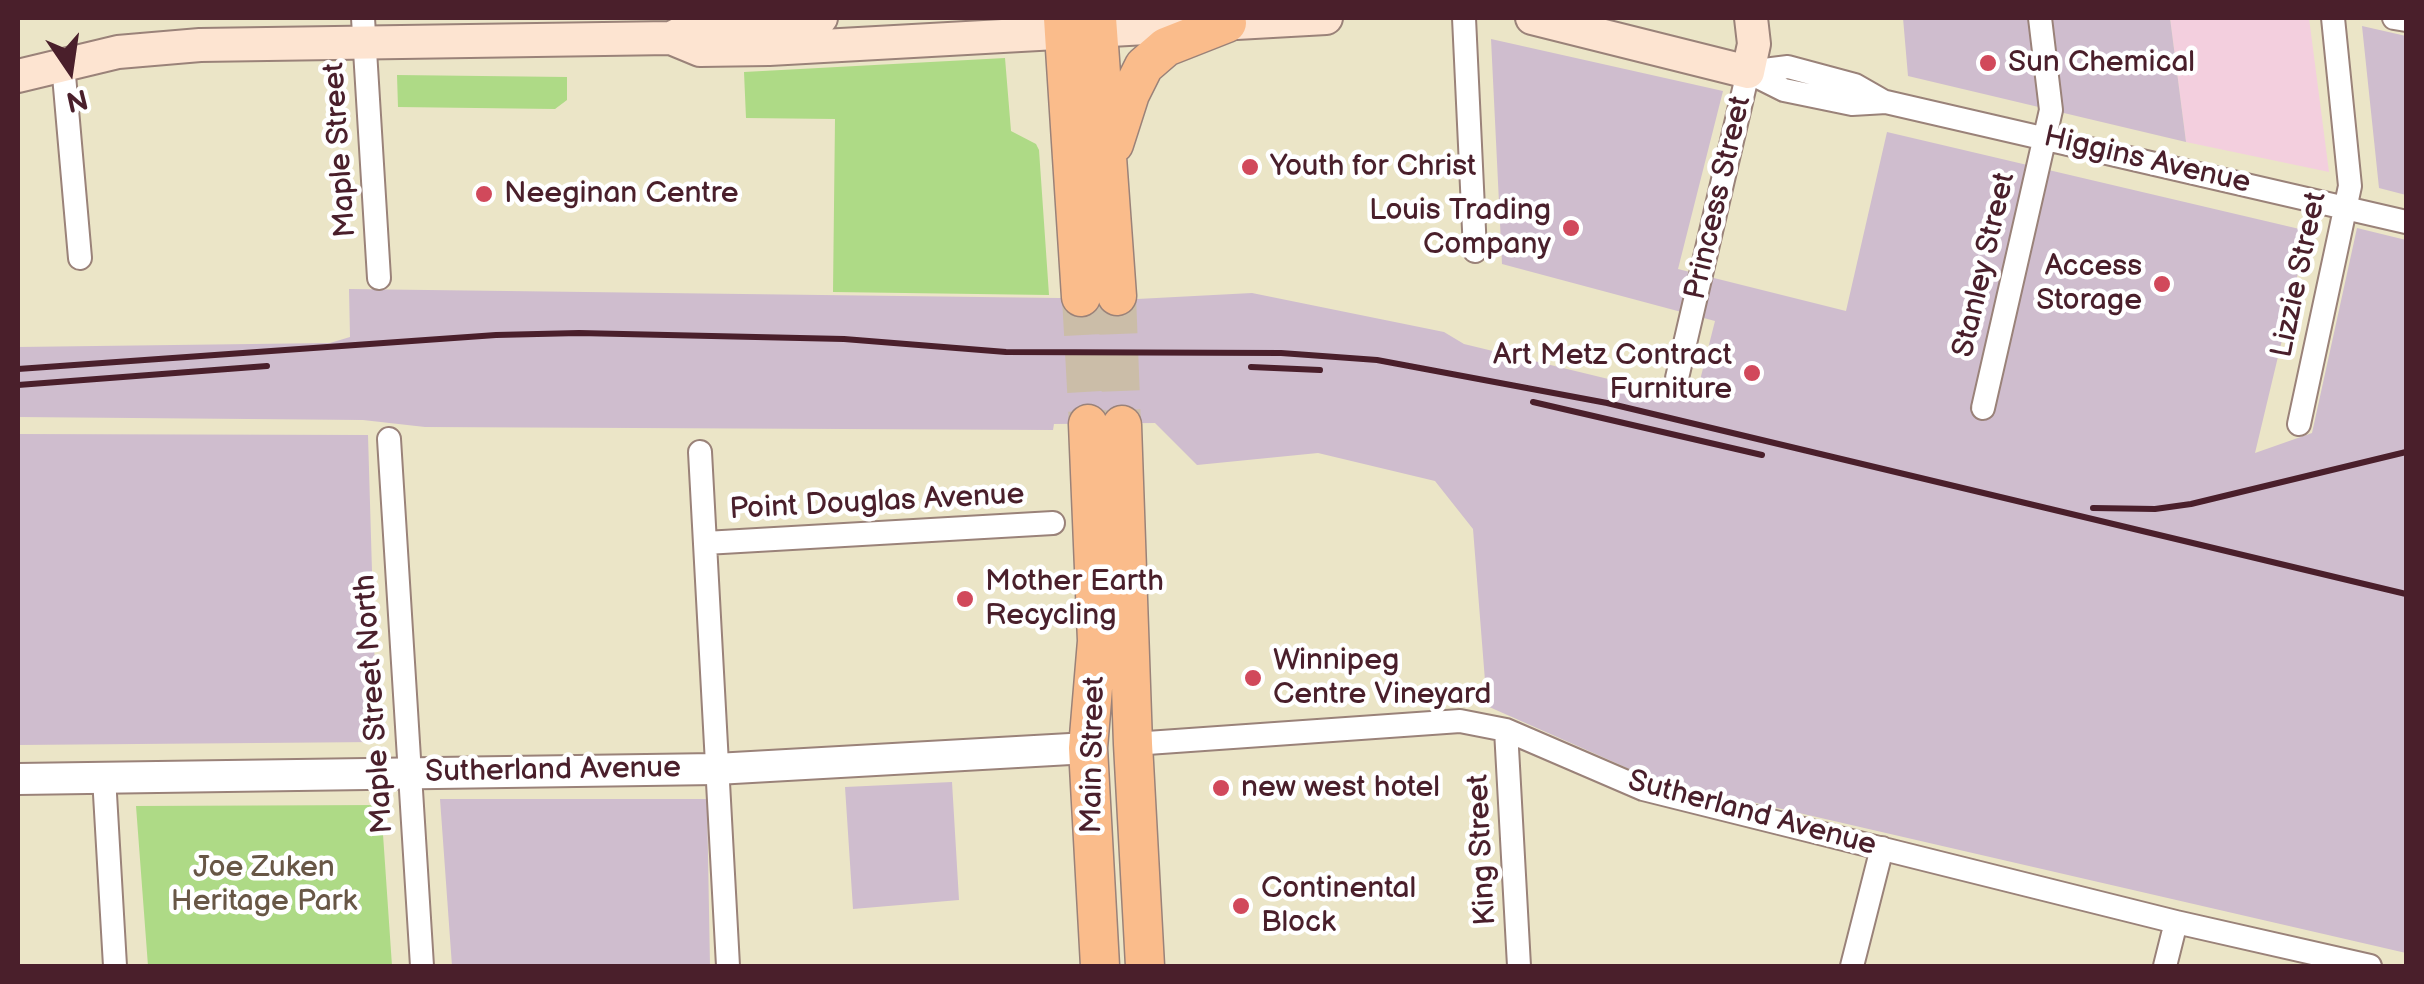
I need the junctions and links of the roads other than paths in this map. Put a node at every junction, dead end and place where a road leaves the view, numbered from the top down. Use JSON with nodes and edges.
{"nodes":[{"id":1,"x":821,"y":18,"type":"edge"},
{"id":2,"x":1326,"y":18,"type":"edge"},
{"id":3,"x":1464,"y":18,"type":"edge"},
{"id":4,"x":1532,"y":18,"type":"edge"},
{"id":5,"x":1751,"y":18,"type":"edge"},
{"id":6,"x":2040,"y":18,"type":"edge"},
{"id":7,"x":2333,"y":18,"type":"edge"},
{"id":8,"x":2394,"y":18,"type":"edge"},
{"id":9,"x":2406,"y":20,"type":"edge"},
{"id":10,"x":1227,"y":24,"type":"junction"},
{"id":11,"x":1081,"y":25,"type":"edge"},
{"id":12,"x":670,"y":28,"type":"edge"},
{"id":13,"x":364,"y":30,"type":"edge"},
{"id":14,"x":63,"y":64,"type":"junction"},
{"id":15,"x":1748,"y":72,"type":"junction"},
{"id":16,"x":18,"y":76,"type":"edge"},
{"id":17,"x":2045,"y":138,"type":"junction"},
{"id":18,"x":1108,"y":160,"type":"junction"},
{"id":19,"x":2346,"y":208,"type":"junction"},
{"id":20,"x":2406,"y":222,"type":"edge"},
{"id":21,"x":1475,"y":251,"type":"dead end"},
{"id":22,"x":80,"y":258,"type":"dead end"},
{"id":23,"x":380,"y":278,"type":"dead end"},
{"id":24,"x":1677,"y":378,"type":"dead end"},
{"id":25,"x":1983,"y":408,"type":"dead end"},
{"id":26,"x":2299,"y":424,"type":"dead end"},
{"id":27,"x":389,"y":439,"type":"dead end"},
{"id":28,"x":700,"y":452,"type":"dead end"},
{"id":29,"x":1054,"y":523,"type":"dead end"},
{"id":30,"x":705,"y":543,"type":"junction"},
{"id":31,"x":1506,"y":730,"type":"junction"},
{"id":32,"x":1132,"y":744,"type":"junction"},
{"id":33,"x":1088,"y":748,"type":"junction"},
{"id":34,"x":716,"y":768,"type":"junction"},
{"id":35,"x":409,"y":773,"type":"junction"},
{"id":36,"x":104,"y":777,"type":"junction"},
{"id":37,"x":18,"y":779,"type":"edge"},
{"id":38,"x":1882,"y":848,"type":"junction"},
{"id":39,"x":2176,"y":922,"type":"junction"},
{"id":40,"x":116,"y":966,"type":"edge"},
{"id":41,"x":422,"y":966,"type":"edge"},
{"id":42,"x":728,"y":966,"type":"edge"},
{"id":43,"x":1100,"y":966,"type":"edge"},
{"id":44,"x":1145,"y":966,"type":"edge"},
{"id":45,"x":1519,"y":966,"type":"edge"},
{"id":46,"x":1852,"y":966,"type":"edge"},
{"id":47,"x":2165,"y":966,"type":"edge"},
{"id":48,"x":2370,"y":966,"type":"edge"}],
"edges":[{"from":1,"to":12,"type":"main road"},
{"from":2,"to":10,"type":"main road"},
{"from":3,"to":21,"type":"street"},
{"from":4,"to":15,"type":"main road","name":"Higgins Avenue"},
{"from":5,"to":15,"type":"main road","name":"Princess Street"},
{"from":6,"to":17,"type":"street","name":"Stanley Street"},
{"from":7,"to":19,"type":"street","name":"Lizzie Street"},
{"from":8,"to":9,"type":"street"},
{"from":10,"to":11,"type":"main road"},
{"from":10,"to":18,"type":"main road"},
{"from":11,"to":12,"type":"main road"},
{"from":11,"to":18,"type":"main road"},
{"from":11,"to":18,"type":"main road"},
{"from":12,"to":13,"type":"main road"},
{"from":13,"to":14,"type":"main road"},
{"from":13,"to":23,"type":"street","name":"Maple Street"},
{"from":14,"to":16,"type":"main road"},
{"from":14,"to":22,"type":"street"},
{"from":15,"to":17,"type":"street","name":"Higgins Avenue"},
{"from":15,"to":24,"type":"street","name":"Princess Street"},
{"from":17,"to":19,"type":"street","name":"Higgins Avenue"},
{"from":17,"to":25,"type":"street","name":"Stanley Street"},
{"from":19,"to":20,"type":"street","name":"Higgins Avenue"},
{"from":19,"to":26,"type":"street","name":"Lizzie Street"},
{"from":27,"to":35,"type":"street","name":"Maple Street North"},
{"from":28,"to":30,"type":"street"},
{"from":29,"to":30,"type":"street","name":"Point Douglas Avenue"},
{"from":30,"to":34,"type":"street"},
{"from":31,"to":32,"type":"street","name":"Sutherland Avenue"},
{"from":31,"to":38,"type":"street","name":"Sutherland Avenue"},
{"from":31,"to":45,"type":"street","name":"King Street"},
{"from":32,"to":33,"type":"main road","name":"Main Street"},
{"from":32,"to":44,"type":"main road","name":"Main Street"},
{"from":33,"to":34,"type":"street","name":"Sutherland Avenue"},
{"from":33,"to":43,"type":"main road","name":"Main Street"},
{"from":34,"to":35,"type":"street","name":"Sutherland Avenue"},
{"from":34,"to":42,"type":"street"},
{"from":35,"to":36,"type":"street","name":"Sutherland Avenue"},
{"from":35,"to":41,"type":"street","name":"Maple Street North"},
{"from":36,"to":37,"type":"street","name":"Sutherland Avenue"},
{"from":36,"to":40,"type":"street"},
{"from":38,"to":39,"type":"street","name":"Sutherland Avenue"},
{"from":38,"to":46,"type":"street"},
{"from":39,"to":47,"type":"street"},
{"from":39,"to":48,"type":"street","name":"Sutherland Avenue"}]}
